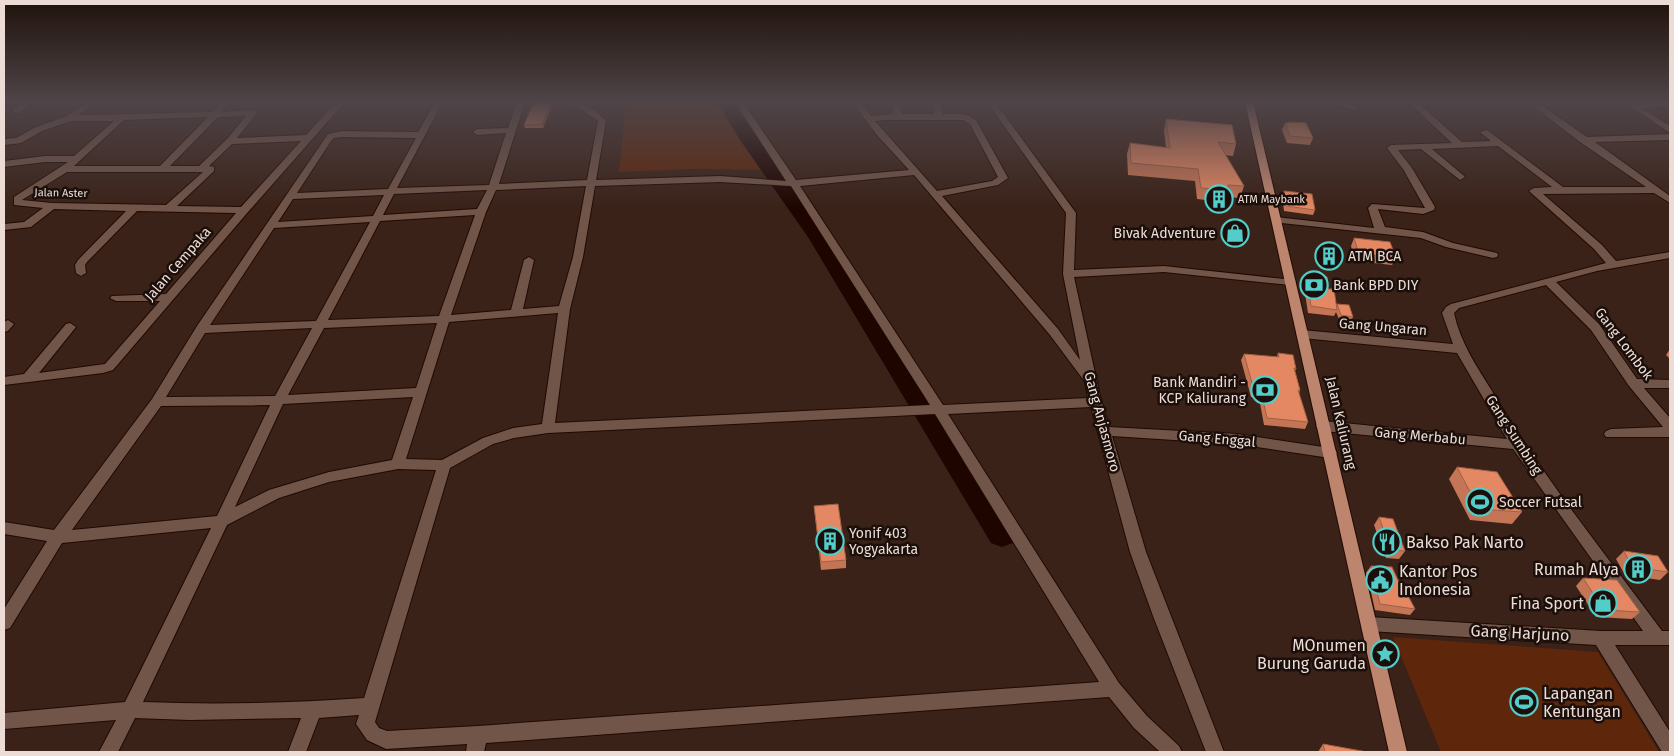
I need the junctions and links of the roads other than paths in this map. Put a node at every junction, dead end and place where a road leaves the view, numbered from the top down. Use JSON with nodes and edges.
{"nodes":[{"id":1,"x":25,"y":137,"type":"edge"},
{"id":2,"x":100,"y":137,"type":"edge"},
{"id":3,"x":193,"y":137,"type":"edge"},
{"id":4,"x":233,"y":137,"type":"edge"},
{"id":5,"x":330,"y":137,"type":"edge"},
{"id":6,"x":420,"y":137,"type":"edge"},
{"id":7,"x":510,"y":137,"type":"edge"},
{"id":8,"x":599,"y":137,"type":"edge"},
{"id":9,"x":761,"y":137,"type":"edge"},
{"id":10,"x":883,"y":137,"type":"edge"},
{"id":11,"x":980,"y":137,"type":"edge"},
{"id":12,"x":1017,"y":137,"type":"edge"},
{"id":13,"x":1257,"y":137,"type":"edge"},
{"id":14,"x":1451,"y":137,"type":"edge"},
{"id":15,"x":1492,"y":137,"type":"edge"},
{"id":16,"x":1579,"y":137,"type":"edge"},
{"id":17,"x":1662,"y":137,"type":"edge"},
{"id":18,"x":310,"y":138,"type":"joint"},
{"id":19,"x":1583,"y":140,"type":"junction"},
{"id":20,"x":230,"y":141,"type":"junction"},
{"id":21,"x":4,"y":142,"type":"edge"},
{"id":22,"x":1500,"y":143,"type":"junction"},
{"id":23,"x":1460,"y":145,"type":"junction"},
{"id":24,"x":1424,"y":147,"type":"junction"},
{"id":25,"x":76,"y":159,"type":"junction"},
{"id":26,"x":4,"y":164,"type":"edge"},
{"id":27,"x":65,"y":169,"type":"junction"},
{"id":28,"x":162,"y":169,"type":"junction"},
{"id":29,"x":201,"y":169,"type":"junction"},
{"id":30,"x":916,"y":172,"type":"junction"},
{"id":31,"x":1460,"y":177,"type":"dead end"},
{"id":32,"x":590,"y":184,"type":"junction"},
{"id":33,"x":790,"y":184,"type":"junction"},
{"id":34,"x":493,"y":187,"type":"junction"},
{"id":35,"x":1561,"y":190,"type":"junction"},
{"id":36,"x":1655,"y":190,"type":"junction"},
{"id":37,"x":392,"y":191,"type":"junction"},
{"id":38,"x":935,"y":194,"type":"junction"},
{"id":39,"x":289,"y":196,"type":"junction"},
{"id":40,"x":1670,"y":200,"type":"edge"},
{"id":41,"x":52,"y":206,"type":"junction"},
{"id":42,"x":135,"y":206,"type":"junction"},
{"id":43,"x":169,"y":208,"type":"junction"},
{"id":44,"x":244,"y":210,"type":"junction"},
{"id":45,"x":481,"y":212,"type":"junction"},
{"id":46,"x":376,"y":219,"type":"junction"},
{"id":47,"x":1276,"y":220,"type":"junction"},
{"id":48,"x":271,"y":225,"type":"junction"},
{"id":49,"x":4,"y":227,"type":"edge"},
{"id":50,"x":1381,"y":230,"type":"junction"},
{"id":51,"x":1493,"y":255,"type":"dead end"},
{"id":52,"x":1670,"y":255,"type":"edge"},
{"id":53,"x":529,"y":260,"type":"dead end"},
{"id":54,"x":1614,"y":265,"type":"junction"},
{"id":55,"x":80,"y":272,"type":"dead end"},
{"id":56,"x":1068,"y":274,"type":"junction"},
{"id":57,"x":1290,"y":282,"type":"junction"},
{"id":58,"x":1549,"y":282,"type":"junction"},
{"id":59,"x":170,"y":297,"type":"junction"},
{"id":60,"x":116,"y":298,"type":"dead end"},
{"id":61,"x":564,"y":309,"type":"junction"},
{"id":62,"x":516,"y":313,"type":"junction"},
{"id":63,"x":444,"y":319,"type":"junction"},
{"id":64,"x":321,"y":323,"type":"junction"},
{"id":65,"x":70,"y":327,"type":"dead end"},
{"id":66,"x":201,"y":329,"type":"junction"},
{"id":67,"x":1302,"y":334,"type":"junction"},
{"id":68,"x":1461,"y":350,"type":"junction"},
{"id":69,"x":28,"y":379,"type":"junction"},
{"id":70,"x":4,"y":381,"type":"edge"},
{"id":71,"x":1633,"y":383,"type":"junction"},
{"id":72,"x":1670,"y":384,"type":"edge"},
{"id":73,"x":1092,"y":386,"type":"junction"},
{"id":74,"x":420,"y":392,"type":"junction"},
{"id":75,"x":279,"y":400,"type":"junction"},
{"id":76,"x":157,"y":402,"type":"junction"},
{"id":77,"x":1096,"y":402,"type":"junction"},
{"id":78,"x":936,"y":409,"type":"junction"},
{"id":79,"x":1323,"y":426,"type":"junction"},
{"id":80,"x":1670,"y":427,"type":"edge"},
{"id":81,"x":548,"y":428,"type":"junction"},
{"id":82,"x":1104,"y":431,"type":"junction"},
{"id":83,"x":1670,"y":432,"type":"edge"},
{"id":84,"x":1611,"y":434,"type":"dead end"},
{"id":85,"x":1517,"y":445,"type":"junction"},
{"id":86,"x":1330,"y":453,"type":"junction"},
{"id":87,"x":398,"y":464,"type":"junction"},
{"id":88,"x":444,"y":465,"type":"junction"},
{"id":89,"x":221,"y":521,"type":"junction"},
{"id":90,"x":4,"y":528,"type":"edge"},
{"id":91,"x":58,"y":537,"type":"junction"},
{"id":92,"x":4,"y":623,"type":"edge"},
{"id":93,"x":1369,"y":624,"type":"junction"},
{"id":94,"x":1601,"y":638,"type":"junction"},
{"id":95,"x":1664,"y":638,"type":"edge"},
{"id":96,"x":1113,"y":689,"type":"junction"},
{"id":97,"x":369,"y":706,"type":"junction"},
{"id":98,"x":130,"y":710,"type":"junction"},
{"id":99,"x":313,"y":710,"type":"junction"},
{"id":100,"x":4,"y":721,"type":"edge"},
{"id":101,"x":477,"y":744,"type":"edge"},
{"id":102,"x":1670,"y":748,"type":"edge"},
{"id":103,"x":108,"y":752,"type":"edge"},
{"id":104,"x":297,"y":752,"type":"edge"},
{"id":105,"x":1173,"y":752,"type":"edge"},
{"id":106,"x":1215,"y":752,"type":"edge"},
{"id":107,"x":1398,"y":752,"type":"edge"}],
"edges":[{"from":1,"to":21,"type":"street"},
{"from":2,"to":25,"type":"street","name":"Jalan Aster"},
{"from":3,"to":28,"type":"street"},
{"from":4,"to":20,"type":"street"},
{"from":5,"to":39,"type":"street"},
{"from":6,"to":37,"type":"street"},
{"from":7,"to":34,"type":"street"},
{"from":8,"to":32,"type":"street"},
{"from":9,"to":33,"type":"street"},
{"from":10,"to":30,"type":"street"},
{"from":11,"to":38,"type":"street"},
{"from":12,"to":56,"type":"street","name":"Gang Anjasmoro"},
{"from":13,"to":47,"type":"main road","name":"Jalan Kaliurang"},
{"from":14,"to":23,"type":"street"},
{"from":15,"to":22,"type":"street"},
{"from":16,"to":19,"type":"street"},
{"from":17,"to":19,"type":"street"},
{"from":18,"to":20,"type":"street"},
{"from":18,"to":44,"type":"street","name":"Jalan Cempaka"},
{"from":19,"to":36,"type":"street"},
{"from":20,"to":29,"type":"street"},
{"from":22,"to":23,"type":"street"},
{"from":22,"to":35,"type":"street"},
{"from":23,"to":24,"type":"street"},
{"from":24,"to":31,"type":"street"},
{"from":24,"to":50,"type":"street"},
{"from":25,"to":26,"type":"street"},
{"from":25,"to":27,"type":"street","name":"Jalan Aster"},
{"from":27,"to":28,"type":"street"},
{"from":27,"to":41,"type":"street","name":"Jalan Aster"},
{"from":28,"to":29,"type":"street"},
{"from":29,"to":43,"type":"street"},
{"from":30,"to":33,"type":"street"},
{"from":30,"to":38,"type":"street"},
{"from":32,"to":33,"type":"street"},
{"from":32,"to":34,"type":"street"},
{"from":32,"to":61,"type":"street"},
{"from":33,"to":78,"type":"street"},
{"from":34,"to":37,"type":"street"},
{"from":34,"to":45,"type":"street"},
{"from":35,"to":36,"type":"street"},
{"from":35,"to":54,"type":"street"},
{"from":36,"to":40,"type":"street"},
{"from":37,"to":39,"type":"street"},
{"from":37,"to":46,"type":"street"},
{"from":38,"to":73,"type":"street"},
{"from":39,"to":48,"type":"street"},
{"from":41,"to":42,"type":"street","name":"Jalan Aster"},
{"from":41,"to":49,"type":"street"},
{"from":42,"to":43,"type":"street","name":"Jalan Aster"},
{"from":42,"to":55,"type":"street"},
{"from":43,"to":44,"type":"street","name":"Jalan Aster"},
{"from":44,"to":59,"type":"street","name":"Jalan Cempaka"},
{"from":45,"to":46,"type":"street"},
{"from":45,"to":63,"type":"street"},
{"from":46,"to":48,"type":"street"},
{"from":46,"to":64,"type":"street"},
{"from":47,"to":50,"type":"street"},
{"from":47,"to":57,"type":"main road","name":"Jalan Kaliurang"},
{"from":48,"to":66,"type":"street"},
{"from":50,"to":51,"type":"street"},
{"from":52,"to":54,"type":"street"},
{"from":53,"to":62,"type":"street"},
{"from":54,"to":58,"type":"street"},
{"from":56,"to":57,"type":"street"},
{"from":56,"to":73,"type":"street","name":"Gang Anjasmoro"},
{"from":57,"to":67,"type":"main road","name":"Jalan Kaliurang"},
{"from":58,"to":68,"type":"street","name":"Gang Sumbing"},
{"from":58,"to":71,"type":"street","name":"Gang Lombok"},
{"from":59,"to":60,"type":"street"},
{"from":59,"to":69,"type":"street","name":"Jalan Cempaka"},
{"from":61,"to":62,"type":"street"},
{"from":61,"to":81,"type":"street"},
{"from":62,"to":63,"type":"street"},
{"from":63,"to":64,"type":"street"},
{"from":63,"to":74,"type":"street"},
{"from":64,"to":66,"type":"street"},
{"from":64,"to":75,"type":"street"},
{"from":65,"to":69,"type":"street"},
{"from":66,"to":76,"type":"street"},
{"from":67,"to":68,"type":"street","name":"Gang Ungaran"},
{"from":67,"to":79,"type":"main road","name":"Jalan Kaliurang"},
{"from":68,"to":85,"type":"street","name":"Gang Sumbing"},
{"from":69,"to":70,"type":"street","name":"Jalan Cempaka"},
{"from":71,"to":72,"type":"street"},
{"from":71,"to":80,"type":"street","name":"Gang Lombok"},
{"from":73,"to":77,"type":"street","name":"Gang Anjasmoro"},
{"from":74,"to":75,"type":"street"},
{"from":74,"to":87,"type":"street"},
{"from":75,"to":76,"type":"street"},
{"from":75,"to":89,"type":"street"},
{"from":76,"to":91,"type":"street"},
{"from":77,"to":78,"type":"street"},
{"from":77,"to":82,"type":"street","name":"Gang Anjasmoro"},
{"from":78,"to":81,"type":"street"},
{"from":78,"to":96,"type":"street"},
{"from":79,"to":85,"type":"street","name":"Gang Merbabu"},
{"from":79,"to":86,"type":"main road","name":"Jalan Kaliurang"},
{"from":81,"to":88,"type":"street"},
{"from":82,"to":86,"type":"street","name":"Gang Enggal"},
{"from":82,"to":106,"type":"street","name":"Gang Anjasmoro"},
{"from":83,"to":84,"type":"street"},
{"from":85,"to":95,"type":"street","name":"Gang Sumbing"},
{"from":86,"to":93,"type":"main road","name":"Jalan Kaliurang"},
{"from":87,"to":88,"type":"street"},
{"from":87,"to":89,"type":"street"},
{"from":88,"to":97,"type":"street"},
{"from":89,"to":91,"type":"street"},
{"from":89,"to":98,"type":"street"},
{"from":90,"to":91,"type":"street"},
{"from":91,"to":92,"type":"street"},
{"from":93,"to":94,"type":"street","name":"Gang Harjuno"},
{"from":93,"to":107,"type":"main road","name":"Jalan Kaliurang"},
{"from":94,"to":95,"type":"street","name":"Gang Harjuno"},
{"from":94,"to":102,"type":"street"},
{"from":96,"to":101,"type":"street"},
{"from":96,"to":105,"type":"street"},
{"from":97,"to":99,"type":"street"},
{"from":97,"to":101,"type":"street"},
{"from":98,"to":99,"type":"street"},
{"from":98,"to":100,"type":"street"},
{"from":98,"to":103,"type":"street"},
{"from":99,"to":104,"type":"street"}]}
